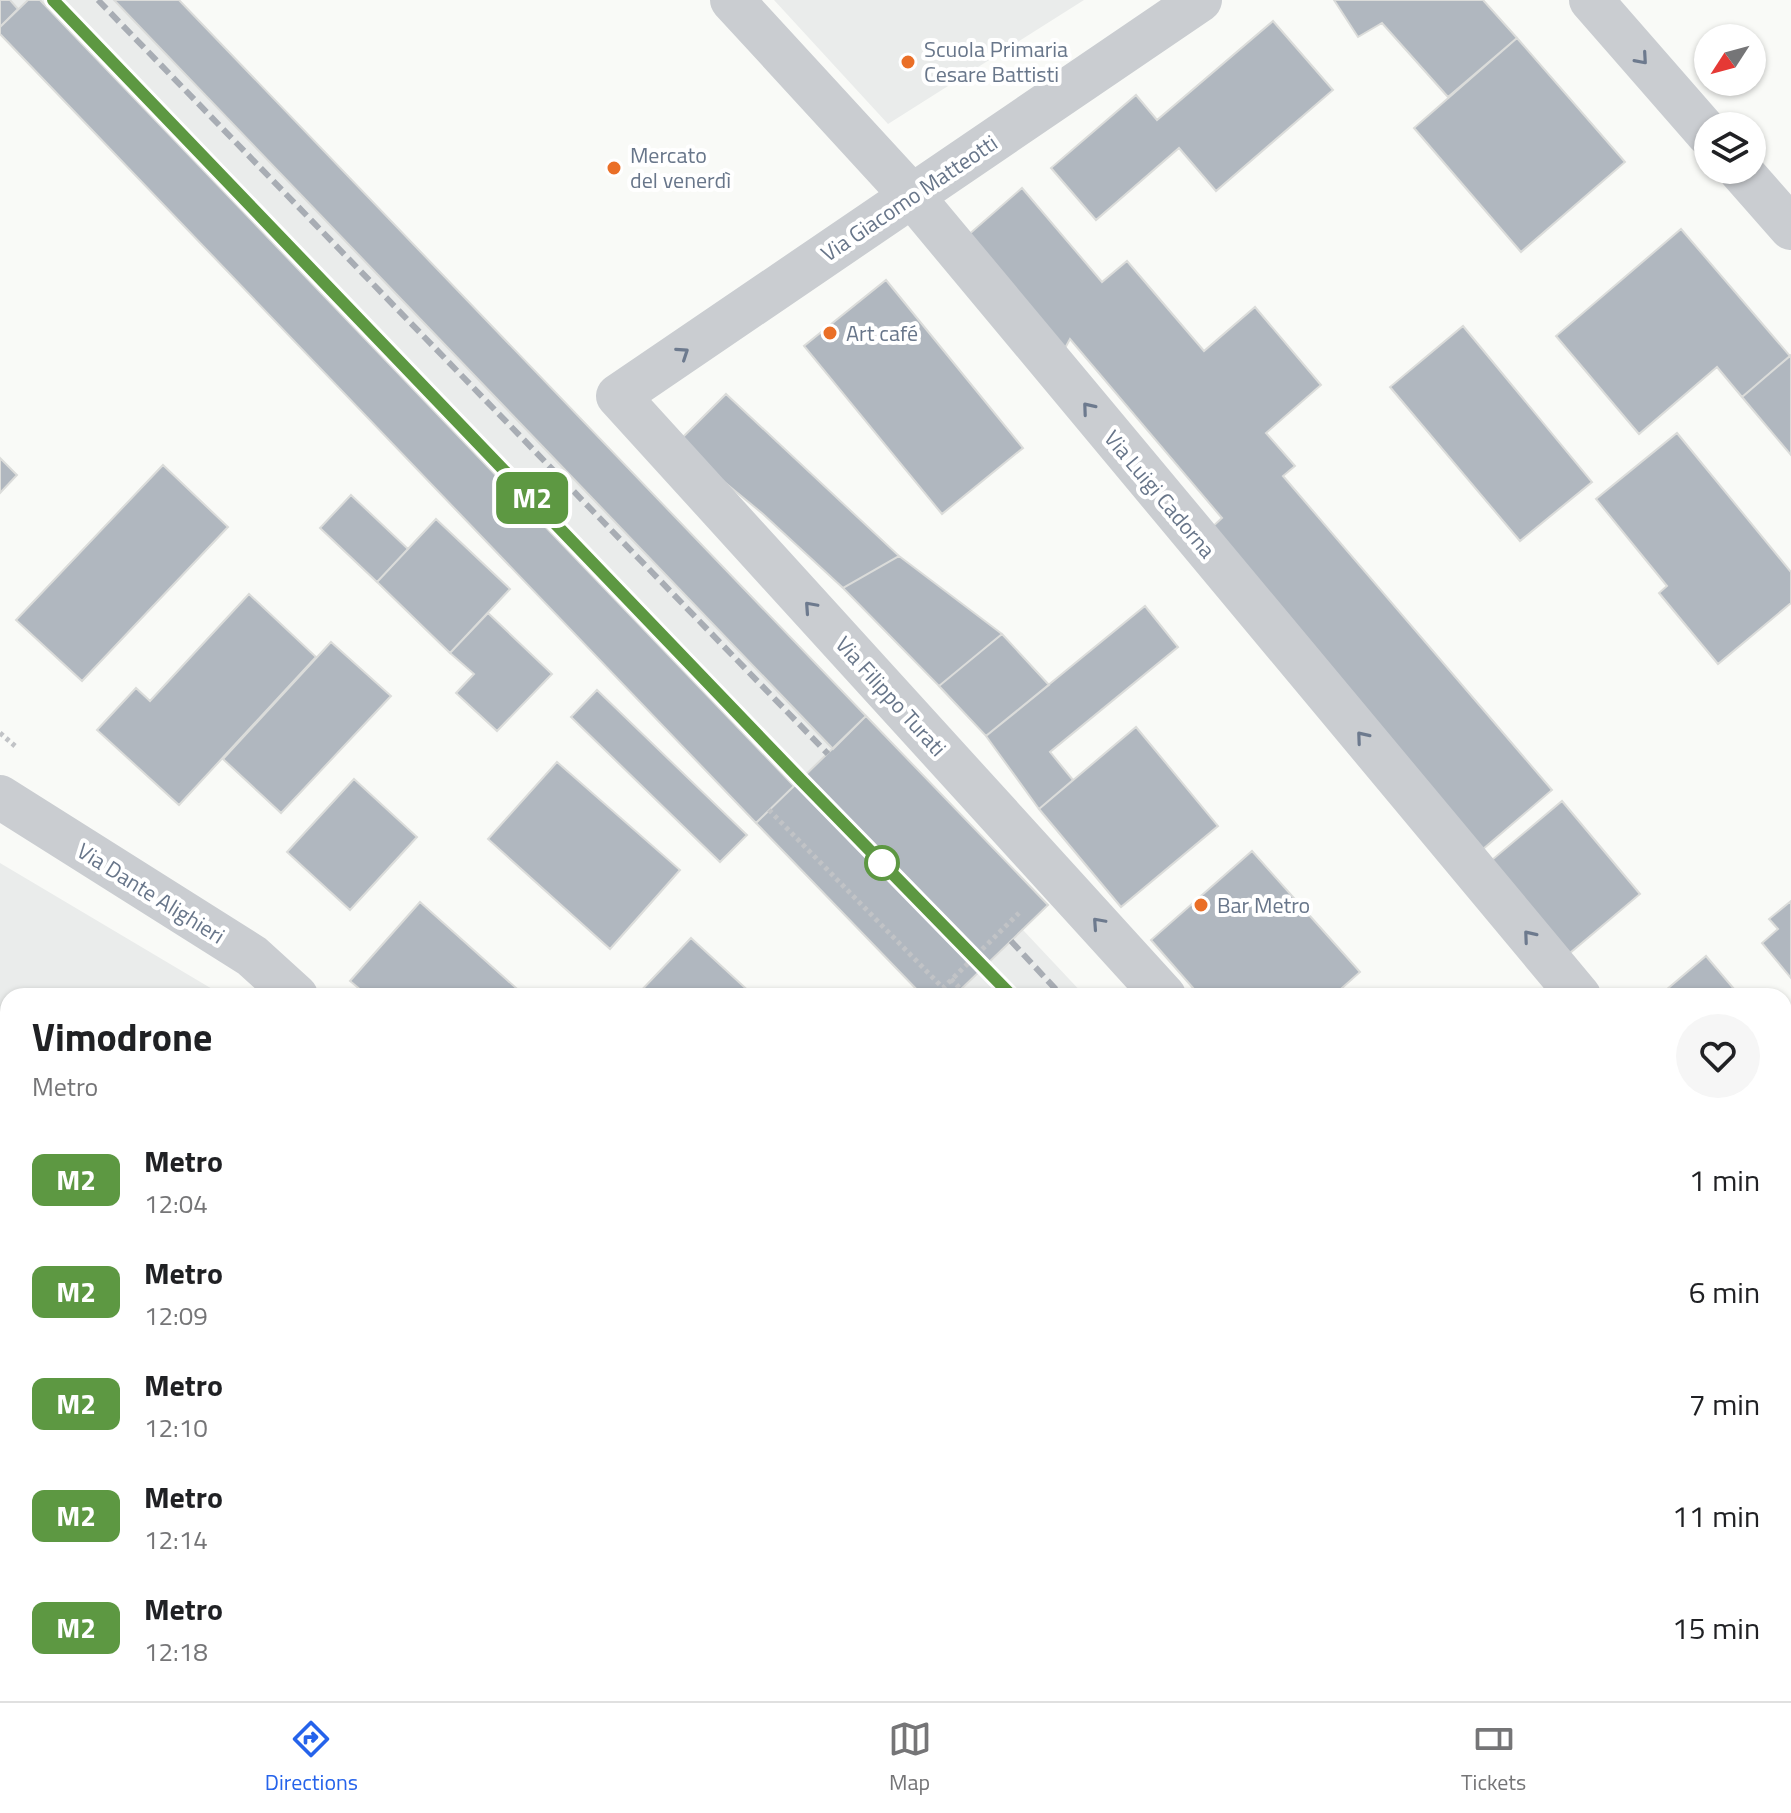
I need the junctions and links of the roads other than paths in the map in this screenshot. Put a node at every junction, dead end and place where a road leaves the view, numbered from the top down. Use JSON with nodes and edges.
{"nodes":[{"id":1,"x":732,"y":0,"type":"edge"},
{"id":2,"x":1200,"y":0,"type":"edge"},
{"id":3,"x":1591,"y":0,"type":"edge"},
{"id":4,"x":1694,"y":118,"type":"edge"},
{"id":5,"x":1752,"y":184,"type":"edge"},
{"id":6,"x":912,"y":196,"type":"junction"},
{"id":7,"x":1791,"y":228,"type":"edge"},
{"id":8,"x":618,"y":396,"type":"joint"},
{"id":9,"x":0,"y":797,"type":"edge"},
{"id":10,"x":287,"y":988,"type":"edge"},
{"id":11,"x":1157,"y":988,"type":"edge"},
{"id":12,"x":1572,"y":988,"type":"edge"}],
"edges":[{"from":1,"to":6,"type":"street","name":"Via Luigi Cadorna"},
{"from":2,"to":6,"type":"street","name":"Via Giacomo Matteotti"},
{"from":3,"to":4,"type":"street","one_way":true},
{"from":5,"to":7,"type":"street"},
{"from":8,"to":6,"type":"street","name":"Via Giacomo Matteotti","one_way":true},
{"from":12,"to":6,"type":"street","name":"Via Luigi Cadorna","one_way":true},
{"from":11,"to":8,"type":"street","name":"Via Filippo Turati","one_way":true},
{"from":9,"to":10,"type":"street","name":"Via Dante Alighieri"}]}
